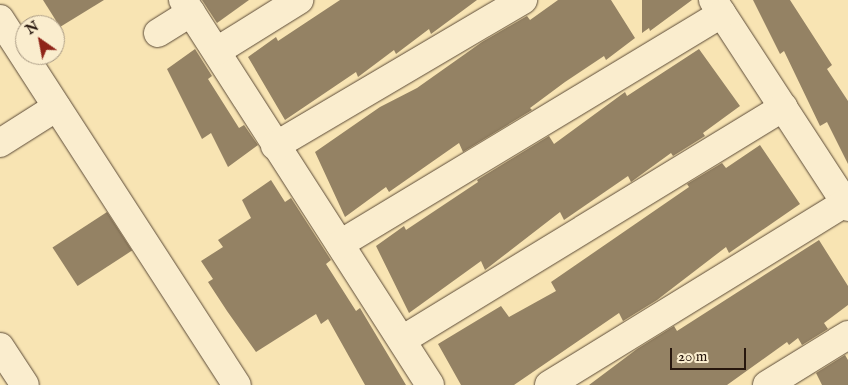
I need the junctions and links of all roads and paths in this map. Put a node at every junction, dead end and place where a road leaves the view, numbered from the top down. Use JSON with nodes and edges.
{"nodes":[{"id":1,"x":299,"y":0,"type":"edge"},
{"id":2,"x":523,"y":0,"type":"edge"},
{"id":3,"x":187,"y":6,"type":"edge"},
{"id":4,"x":717,"y":7,"type":"edge"},
{"id":5,"x":0,"y":18,"type":"edge"},
{"id":6,"x":158,"y":33,"type":"dead end"},
{"id":7,"x":217,"y":51,"type":"junction"},
{"id":8,"x":57,"y":106,"type":"junction"},
{"id":9,"x":783,"y":107,"type":"junction"},
{"id":10,"x":0,"y":144,"type":"edge"},
{"id":11,"x":275,"y":146,"type":"junction"},
{"id":12,"x":847,"y":205,"type":"edge"},
{"id":13,"x":340,"y":244,"type":"junction"},
{"id":14,"x":848,"y":335,"type":"edge"},
{"id":15,"x":402,"y":340,"type":"junction"},
{"id":16,"x":0,"y":347,"type":"edge"},
{"id":17,"x":25,"y":385,"type":"edge"},
{"id":18,"x":236,"y":385,"type":"edge"},
{"id":19,"x":430,"y":385,"type":"edge"},
{"id":20,"x":549,"y":385,"type":"edge"},
{"id":21,"x":767,"y":385,"type":"edge"}],
"edges":[{"from":1,"to":7,"type":"street"},
{"from":2,"to":11,"type":"street"},
{"from":3,"to":6,"type":"street"},
{"from":3,"to":7,"type":"street"},
{"from":4,"to":9,"type":"street"},
{"from":4,"to":13,"type":"street"},
{"from":5,"to":8,"type":"street"},
{"from":7,"to":11,"type":"street"},
{"from":8,"to":10,"type":"street"},
{"from":8,"to":18,"type":"street"},
{"from":9,"to":12,"type":"street"},
{"from":9,"to":15,"type":"street"},
{"from":11,"to":13,"type":"street"},
{"from":12,"to":20,"type":"street"},
{"from":13,"to":15,"type":"street"},
{"from":14,"to":21,"type":"street"},
{"from":15,"to":19,"type":"street"},
{"from":16,"to":17,"type":"street"}]}
